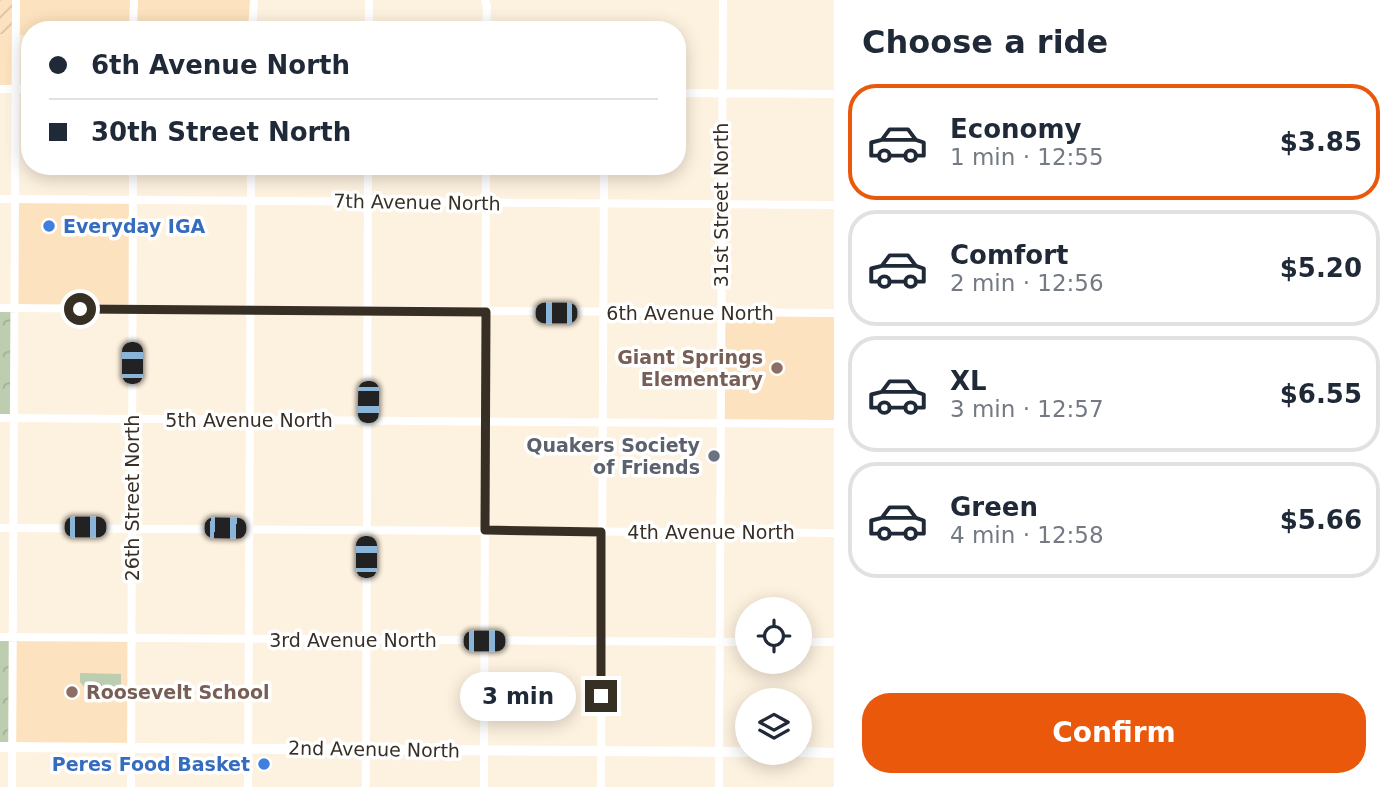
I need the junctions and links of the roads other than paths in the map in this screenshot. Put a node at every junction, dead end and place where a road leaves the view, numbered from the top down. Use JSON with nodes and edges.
{"nodes":[{"id":1,"x":16,"y":0,"type":"edge"},
{"id":2,"x":134,"y":0,"type":"edge"},
{"id":3,"x":254,"y":0,"type":"edge"},
{"id":4,"x":369,"y":0,"type":"edge"},
{"id":5,"x":485,"y":0,"type":"edge"},
{"id":6,"x":723,"y":0,"type":"edge"},
{"id":7,"x":133,"y":21,"type":"edge"},
{"id":8,"x":253,"y":21,"type":"edge"},
{"id":9,"x":369,"y":21,"type":"edge"},
{"id":10,"x":486,"y":21,"type":"edge"},
{"id":11,"x":0,"y":89,"type":"edge"},
{"id":12,"x":16,"y":89,"type":"junction"},
{"id":13,"x":21,"y":89,"type":"edge"},
{"id":14,"x":686,"y":93,"type":"edge"},
{"id":15,"x":722,"y":93,"type":"junction"},
{"id":16,"x":834,"y":94,"type":"edge"},
{"id":17,"x":132,"y":175,"type":"edge"},
{"id":18,"x":251,"y":175,"type":"edge"},
{"id":19,"x":368,"y":175,"type":"edge"},
{"id":20,"x":486,"y":175,"type":"edge"},
{"id":21,"x":604,"y":175,"type":"edge"},
{"id":22,"x":0,"y":199,"type":"edge"},
{"id":23,"x":15,"y":199,"type":"junction"},
{"id":24,"x":132,"y":200,"type":"junction"},
{"id":25,"x":251,"y":201,"type":"junction"},
{"id":26,"x":367,"y":201,"type":"junction"},
{"id":27,"x":486,"y":203,"type":"junction"},
{"id":28,"x":603,"y":203,"type":"junction"},
{"id":29,"x":721,"y":204,"type":"junction"},
{"id":30,"x":834,"y":205,"type":"edge"},
{"id":31,"x":0,"y":308,"type":"edge"},
{"id":32,"x":15,"y":308,"type":"junction"},
{"id":33,"x":132,"y":309,"type":"junction"},
{"id":34,"x":250,"y":309,"type":"junction"},
{"id":35,"x":369,"y":310,"type":"junction"},
{"id":36,"x":486,"y":312,"type":"junction"},
{"id":37,"x":603,"y":313,"type":"junction"},
{"id":38,"x":834,"y":313,"type":"edge"},
{"id":39,"x":720,"y":314,"type":"junction"},
{"id":40,"x":0,"y":418,"type":"edge"},
{"id":41,"x":15,"y":418,"type":"junction"},
{"id":42,"x":132,"y":419,"type":"junction"},
{"id":43,"x":249,"y":419,"type":"junction"},
{"id":44,"x":368,"y":421,"type":"junction"},
{"id":45,"x":485,"y":421,"type":"junction"},
{"id":46,"x":603,"y":422,"type":"junction"},
{"id":47,"x":720,"y":423,"type":"junction"},
{"id":48,"x":834,"y":424,"type":"edge"},
{"id":49,"x":132,"y":527,"type":"junction"},
{"id":50,"x":0,"y":528,"type":"edge"},
{"id":51,"x":15,"y":528,"type":"junction"},
{"id":52,"x":248,"y":528,"type":"junction"},
{"id":53,"x":366,"y":529,"type":"junction"},
{"id":54,"x":485,"y":530,"type":"junction"},
{"id":55,"x":719,"y":531,"type":"junction"},
{"id":56,"x":601,"y":532,"type":"junction"},
{"id":57,"x":834,"y":533,"type":"edge"},
{"id":58,"x":0,"y":637,"type":"edge"},
{"id":59,"x":14,"y":637,"type":"junction"},
{"id":60,"x":131,"y":637,"type":"junction"},
{"id":61,"x":248,"y":639,"type":"junction"},
{"id":62,"x":367,"y":639,"type":"junction"},
{"id":63,"x":484,"y":641,"type":"junction"},
{"id":64,"x":602,"y":642,"type":"junction"},
{"id":65,"x":720,"y":642,"type":"junction"},
{"id":66,"x":735,"y":642,"type":"edge"},
{"id":67,"x":812,"y":642,"type":"edge"},
{"id":68,"x":834,"y":642,"type":"edge"},
{"id":69,"x":0,"y":747,"type":"edge"},
{"id":70,"x":13,"y":747,"type":"junction"},
{"id":71,"x":131,"y":748,"type":"junction"},
{"id":72,"x":248,"y":748,"type":"junction"},
{"id":73,"x":366,"y":748,"type":"junction"},
{"id":74,"x":484,"y":751,"type":"junction"},
{"id":75,"x":601,"y":751,"type":"junction"},
{"id":76,"x":719,"y":752,"type":"junction"},
{"id":77,"x":735,"y":752,"type":"edge"},
{"id":78,"x":812,"y":752,"type":"edge"},
{"id":79,"x":834,"y":752,"type":"edge"},
{"id":80,"x":12,"y":787,"type":"edge"},
{"id":81,"x":131,"y":787,"type":"edge"},
{"id":82,"x":248,"y":787,"type":"edge"},
{"id":83,"x":366,"y":787,"type":"edge"},
{"id":84,"x":484,"y":787,"type":"edge"},
{"id":85,"x":601,"y":787,"type":"edge"},
{"id":86,"x":719,"y":787,"type":"edge"}],
"edges":[{"from":1,"to":12,"type":"street"},
{"from":2,"to":7,"type":"street"},
{"from":3,"to":8,"type":"street"},
{"from":4,"to":9,"type":"street"},
{"from":5,"to":10,"type":"street"},
{"from":6,"to":15,"type":"street","name":"31st Street North"},
{"from":11,"to":12,"type":"street"},
{"from":12,"to":13,"type":"street"},
{"from":12,"to":23,"type":"street"},
{"from":14,"to":15,"type":"street"},
{"from":15,"to":16,"type":"street"},
{"from":15,"to":29,"type":"street","name":"31st Street North"},
{"from":17,"to":24,"type":"street","name":"26th Street North"},
{"from":18,"to":25,"type":"street"},
{"from":19,"to":26,"type":"street"},
{"from":20,"to":27,"type":"street"},
{"from":21,"to":28,"type":"street"},
{"from":22,"to":23,"type":"street","name":"7th Avenue North"},
{"from":23,"to":24,"type":"street","name":"7th Avenue North"},
{"from":23,"to":32,"type":"street"},
{"from":24,"to":25,"type":"street","name":"7th Avenue North"},
{"from":24,"to":33,"type":"street","name":"26th Street North"},
{"from":25,"to":26,"type":"street","name":"7th Avenue North"},
{"from":25,"to":34,"type":"street"},
{"from":26,"to":27,"type":"street","name":"7th Avenue North"},
{"from":26,"to":35,"type":"street"},
{"from":27,"to":28,"type":"street","name":"7th Avenue North"},
{"from":27,"to":36,"type":"street"},
{"from":28,"to":29,"type":"street","name":"7th Avenue North"},
{"from":28,"to":37,"type":"street"},
{"from":29,"to":30,"type":"street","name":"7th Avenue North"},
{"from":29,"to":39,"type":"street","name":"31st Street North"},
{"from":31,"to":32,"type":"street","name":"6th Avenue North"},
{"from":32,"to":33,"type":"street","name":"6th Avenue North"},
{"from":32,"to":41,"type":"street"},
{"from":33,"to":34,"type":"street","name":"6th Avenue North"},
{"from":33,"to":42,"type":"street","name":"26th Street North"},
{"from":34,"to":35,"type":"street","name":"6th Avenue North"},
{"from":34,"to":43,"type":"street"},
{"from":35,"to":36,"type":"street","name":"6th Avenue North"},
{"from":35,"to":44,"type":"street"},
{"from":36,"to":37,"type":"street","name":"6th Avenue North"},
{"from":36,"to":45,"type":"street"},
{"from":37,"to":39,"type":"street","name":"6th Avenue North"},
{"from":37,"to":46,"type":"street"},
{"from":38,"to":39,"type":"street","name":"6th Avenue North"},
{"from":39,"to":47,"type":"street","name":"31st Street North"},
{"from":40,"to":41,"type":"street","name":"5th Avenue North"},
{"from":41,"to":42,"type":"street","name":"5th Avenue North"},
{"from":41,"to":51,"type":"street"},
{"from":42,"to":43,"type":"street","name":"5th Avenue North"},
{"from":42,"to":49,"type":"street","name":"26th Street North"},
{"from":43,"to":44,"type":"street","name":"5th Avenue North"},
{"from":43,"to":52,"type":"street"},
{"from":44,"to":45,"type":"street","name":"5th Avenue North"},
{"from":44,"to":53,"type":"street"},
{"from":45,"to":46,"type":"street","name":"5th Avenue North"},
{"from":45,"to":54,"type":"street"},
{"from":46,"to":47,"type":"street","name":"5th Avenue North"},
{"from":46,"to":56,"type":"street"},
{"from":47,"to":48,"type":"street","name":"5th Avenue North"},
{"from":47,"to":55,"type":"street","name":"31st Street North"},
{"from":49,"to":51,"type":"street","name":"4th Avenue North"},
{"from":49,"to":52,"type":"street","name":"4th Avenue North"},
{"from":49,"to":60,"type":"street","name":"26th Street North"},
{"from":50,"to":51,"type":"street","name":"4th Avenue North"},
{"from":51,"to":59,"type":"street"},
{"from":52,"to":53,"type":"street","name":"4th Avenue North"},
{"from":52,"to":61,"type":"street"},
{"from":53,"to":54,"type":"street","name":"4th Avenue North"},
{"from":53,"to":62,"type":"street"},
{"from":54,"to":56,"type":"street","name":"4th Avenue North"},
{"from":54,"to":63,"type":"street"},
{"from":55,"to":56,"type":"street","name":"4th Avenue North"},
{"from":55,"to":57,"type":"street","name":"4th Avenue North"},
{"from":55,"to":65,"type":"street","name":"31st Street North"},
{"from":56,"to":64,"type":"street"},
{"from":58,"to":59,"type":"street","name":"3rd Avenue North"},
{"from":59,"to":60,"type":"street","name":"3rd Avenue North"},
{"from":59,"to":70,"type":"street"},
{"from":60,"to":61,"type":"street","name":"3rd Avenue North"},
{"from":60,"to":71,"type":"street","name":"26th Street North"},
{"from":61,"to":62,"type":"street","name":"3rd Avenue North"},
{"from":61,"to":72,"type":"street"},
{"from":62,"to":63,"type":"street","name":"3rd Avenue North"},
{"from":62,"to":73,"type":"street"},
{"from":63,"to":64,"type":"street","name":"3rd Avenue North"},
{"from":63,"to":74,"type":"street"},
{"from":64,"to":65,"type":"street","name":"3rd Avenue North"},
{"from":64,"to":75,"type":"street"},
{"from":65,"to":66,"type":"street","name":"3rd Avenue North"},
{"from":65,"to":76,"type":"street","name":"31st Street North"},
{"from":67,"to":68,"type":"street"},
{"from":69,"to":70,"type":"main road","name":"2nd Avenue North"},
{"from":70,"to":71,"type":"main road","name":"2nd Avenue North"},
{"from":70,"to":80,"type":"street"},
{"from":71,"to":72,"type":"main road","name":"2nd Avenue North"},
{"from":71,"to":81,"type":"street","name":"26th Street North"},
{"from":72,"to":73,"type":"main road","name":"2nd Avenue North"},
{"from":72,"to":82,"type":"street"},
{"from":73,"to":74,"type":"main road","name":"2nd Avenue North"},
{"from":73,"to":83,"type":"street"},
{"from":74,"to":75,"type":"main road","name":"2nd Avenue North"},
{"from":74,"to":84,"type":"street"},
{"from":75,"to":76,"type":"main road","name":"2nd Avenue North"},
{"from":75,"to":85,"type":"street"},
{"from":76,"to":77,"type":"main road","name":"2nd Avenue North"},
{"from":76,"to":86,"type":"street","name":"31st Street North"},
{"from":78,"to":79,"type":"main road"}]}
